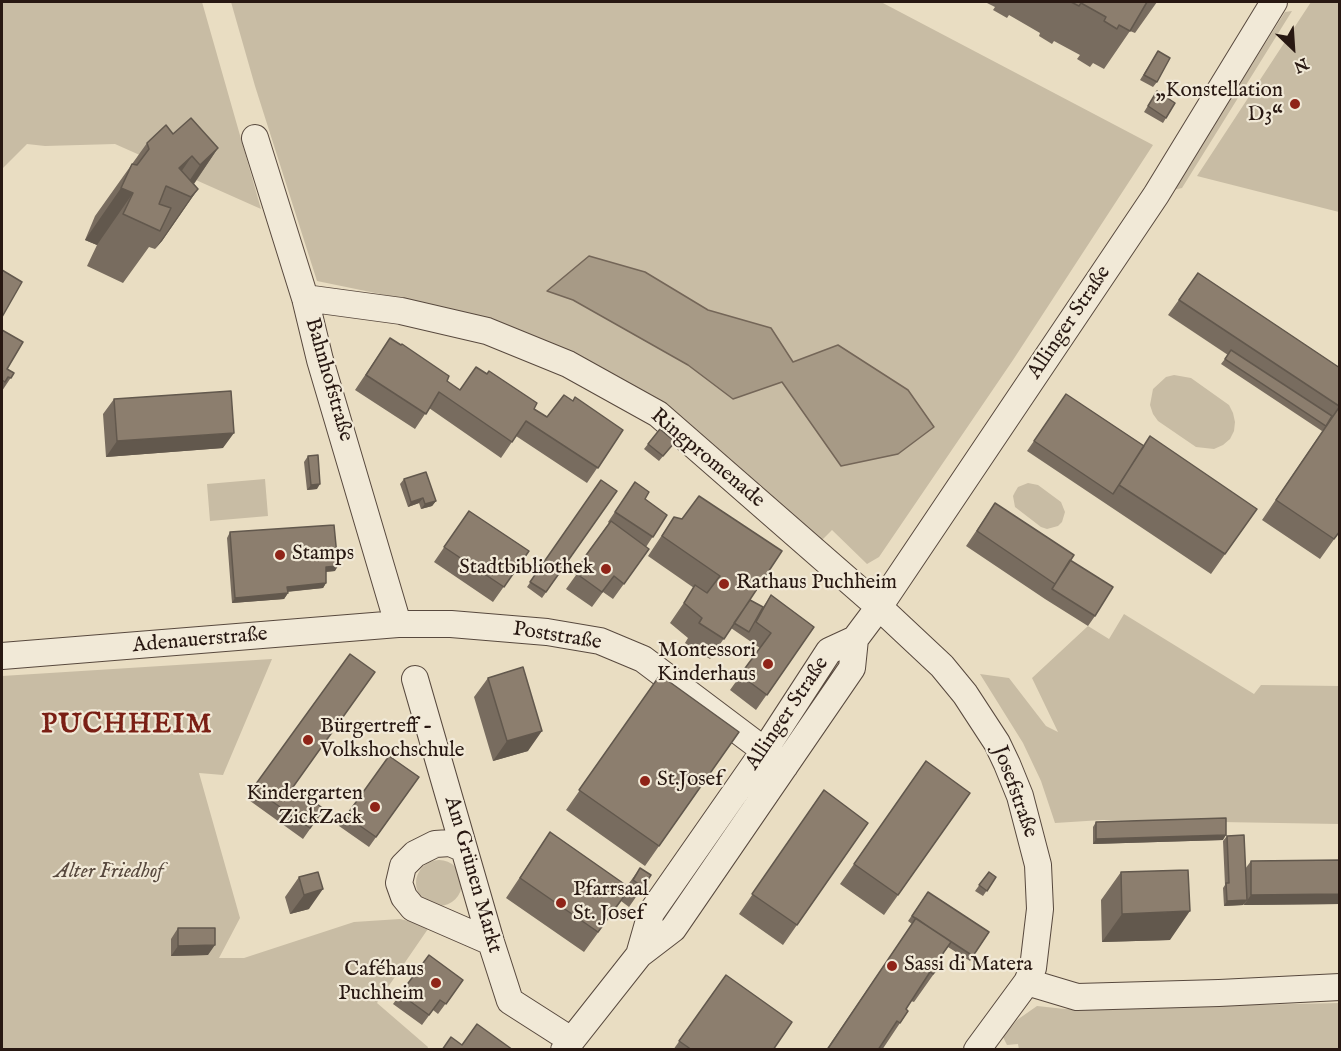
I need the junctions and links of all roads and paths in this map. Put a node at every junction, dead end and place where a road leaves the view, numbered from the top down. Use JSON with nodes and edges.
{"nodes":[{"id":1,"x":1274,"y":2,"type":"edge"},
{"id":2,"x":255,"y":138,"type":"dead end"},
{"id":3,"x":305,"y":298,"type":"junction"},
{"id":4,"x":879,"y":607,"type":"junction"},
{"id":5,"x":398,"y":624,"type":"junction"},
{"id":6,"x":855,"y":639,"type":"junction"},
{"id":7,"x":2,"y":656,"type":"edge"},
{"id":8,"x":415,"y":678,"type":"dead end"},
{"id":9,"x":764,"y":751,"type":"junction"},
{"id":10,"x":785,"y":766,"type":"junction"},
{"id":11,"x":464,"y":849,"type":"junction"},
{"id":12,"x":491,"y":942,"type":"junction"},
{"id":13,"x":639,"y":955,"type":"junction"},
{"id":14,"x":1027,"y":982,"type":"junction"},
{"id":15,"x":1340,"y":987,"type":"edge"},
{"id":16,"x":567,"y":1045,"type":"edge"},
{"id":17,"x":976,"y":1050,"type":"edge"}],
"edges":[{"from":1,"to":4,"type":"street","name":"Allinger Straße"},
{"from":2,"to":3,"type":"street","name":"Bahnhofstraße"},
{"from":3,"to":4,"type":"street","name":"Ringpromenade"},
{"from":3,"to":5,"type":"street","name":"Bahnhofstraße"},
{"from":4,"to":6,"type":"street","name":"Allinger Straße"},
{"from":4,"to":14,"type":"street","name":"Josefstraße"},
{"from":5,"to":7,"type":"street","name":"Adenauerstraße"},
{"from":5,"to":9,"type":"street","name":"Poststraße"},
{"from":6,"to":9,"type":"street","name":"Allinger Straße"},
{"from":6,"to":10,"type":"street","name":"Allinger Straße"},
{"from":8,"to":11,"type":"street","name":"Am Grünen Markt"},
{"from":9,"to":10,"type":"street","name":"Poststraße"},
{"from":9,"to":13,"type":"street","name":"Allinger Straße"},
{"from":10,"to":13,"type":"street","name":"Allinger Straße"},
{"from":11,"to":12,"type":"street","name":"Am Grünen Markt"},
{"from":11,"to":12,"type":"street"},
{"from":12,"to":16,"type":"street","name":"Am Grünen Markt"},
{"from":13,"to":16,"type":"street","name":"Allinger Straße"},
{"from":14,"to":15,"type":"street"},
{"from":14,"to":17,"type":"street","name":"Josefstraße"}]}
